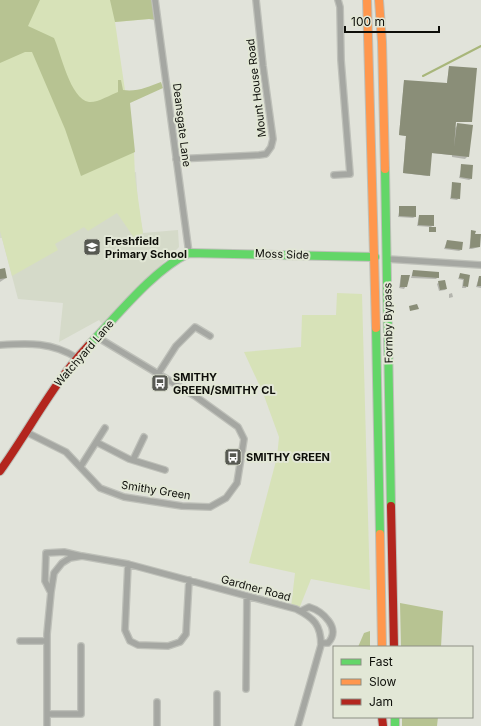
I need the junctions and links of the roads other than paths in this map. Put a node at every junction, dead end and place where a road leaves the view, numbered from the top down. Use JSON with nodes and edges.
{"nodes":[{"id":1,"x":155,"y":0,"type":"edge"},
{"id":2,"x":256,"y":0,"type":"edge"},
{"id":3,"x":338,"y":0,"type":"edge"},
{"id":4,"x":367,"y":0,"type":"edge"},
{"id":5,"x":379,"y":0,"type":"edge"},
{"id":6,"x":176,"y":159,"type":"junction"},
{"id":7,"x":334,"y":175,"type":"dead end"},
{"id":8,"x":189,"y":253,"type":"junction"},
{"id":9,"x":375,"y":257,"type":"junction"},
{"id":10,"x":387,"y":259,"type":"junction"},
{"id":11,"x":481,"y":265,"type":"edge"},
{"id":12,"x":210,"y":336,"type":"dead end"},
{"id":13,"x":97,"y":337,"type":"junction"},
{"id":14,"x":0,"y":345,"type":"edge"},
{"id":15,"x":77,"y":358,"type":"junction"},
{"id":16,"x":158,"y":374,"type":"junction"},
{"id":17,"x":105,"y":428,"type":"dead end"},
{"id":18,"x":26,"y":432,"type":"junction"},
{"id":19,"x":144,"y":437,"type":"dead end"},
{"id":20,"x":96,"y":442,"type":"junction"},
{"id":21,"x":133,"y":460,"type":"junction"},
{"id":22,"x":81,"y":466,"type":"junction"},
{"id":23,"x":165,"y":470,"type":"dead end"},
{"id":24,"x":0,"y":471,"type":"edge"},
{"id":25,"x":82,"y":556,"type":"junction"},
{"id":26,"x":128,"y":564,"type":"junction"},
{"id":27,"x":189,"y":580,"type":"junction"},
{"id":28,"x":51,"y":592,"type":"junction"},
{"id":29,"x":247,"y":596,"type":"junction"},
{"id":30,"x":300,"y":611,"type":"junction"},
{"id":31,"x":20,"y":641,"type":"dead end"},
{"id":32,"x":47,"y":641,"type":"junction"},
{"id":33,"x":321,"y":643,"type":"junction"},
{"id":34,"x":81,"y":646,"type":"dead end"},
{"id":35,"x":382,"y":646,"type":"edge"},
{"id":36,"x":394,"y":646,"type":"edge"},
{"id":37,"x":246,"y":689,"type":"dead end"},
{"id":38,"x":217,"y":694,"type":"dead end"},
{"id":39,"x":157,"y":702,"type":"dead end"},
{"id":40,"x":47,"y":714,"type":"junction"},
{"id":41,"x":47,"y":726,"type":"edge"},
{"id":42,"x":157,"y":726,"type":"edge"},
{"id":43,"x":217,"y":726,"type":"edge"},
{"id":44,"x":298,"y":726,"type":"edge"}],
"edges":[{"from":1,"to":6,"type":"street","name":"Deansgate Lane"},
{"from":2,"to":6,"type":"street","name":"Mount House Road"},
{"from":3,"to":7,"type":"street"},
{"from":4,"to":9,"type":"main road","name":"Formby Bypass"},
{"from":5,"to":10,"type":"main road","name":"Formby Bypass"},
{"from":6,"to":8,"type":"street","name":"Deansgate Lane"},
{"from":8,"to":9,"type":"main road","name":"Moss Side"},
{"from":8,"to":13,"type":"main road","name":"Watchyard Lane"},
{"from":9,"to":35,"type":"main road","name":"Formby Bypass"},
{"from":10,"to":11,"type":"street"},
{"from":10,"to":36,"type":"main road","name":"Formby Bypass"},
{"from":12,"to":16,"type":"street"},
{"from":13,"to":15,"type":"main road","name":"Watchyard Lane"},
{"from":13,"to":16,"type":"street","name":"Smithy Green"},
{"from":14,"to":15,"type":"street"},
{"from":15,"to":18,"type":"main road","name":"Watchyard Lane"},
{"from":16,"to":22,"type":"street","name":"Smithy Green"},
{"from":17,"to":20,"type":"street"},
{"from":18,"to":22,"type":"street","name":"Smithy Green"},
{"from":18,"to":24,"type":"main road","name":"Watchyard Lane"},
{"from":19,"to":21,"type":"street"},
{"from":20,"to":21,"type":"street"},
{"from":20,"to":22,"type":"street"},
{"from":21,"to":23,"type":"street"},
{"from":25,"to":26,"type":"street","name":"Gardner Road"},
{"from":25,"to":28,"type":"street","name":"Gardner Road"},
{"from":25,"to":28,"type":"street","name":"Gardner Road"},
{"from":26,"to":27,"type":"street","name":"Gardner Road"},
{"from":26,"to":27,"type":"street"},
{"from":27,"to":29,"type":"street","name":"Gardner Road"},
{"from":28,"to":32,"type":"street","name":"Gardner Road"},
{"from":29,"to":30,"type":"street","name":"Gardner Road"},
{"from":29,"to":37,"type":"street"},
{"from":30,"to":33,"type":"street","name":"Gardner Road"},
{"from":30,"to":33,"type":"street"},
{"from":31,"to":32,"type":"street"},
{"from":32,"to":40,"type":"street","name":"Gardner Road"},
{"from":33,"to":44,"type":"street","name":"Gardner Road"},
{"from":34,"to":40,"type":"street"},
{"from":38,"to":43,"type":"street"},
{"from":39,"to":42,"type":"street"},
{"from":40,"to":41,"type":"street","name":"Gardner Road"}]}
